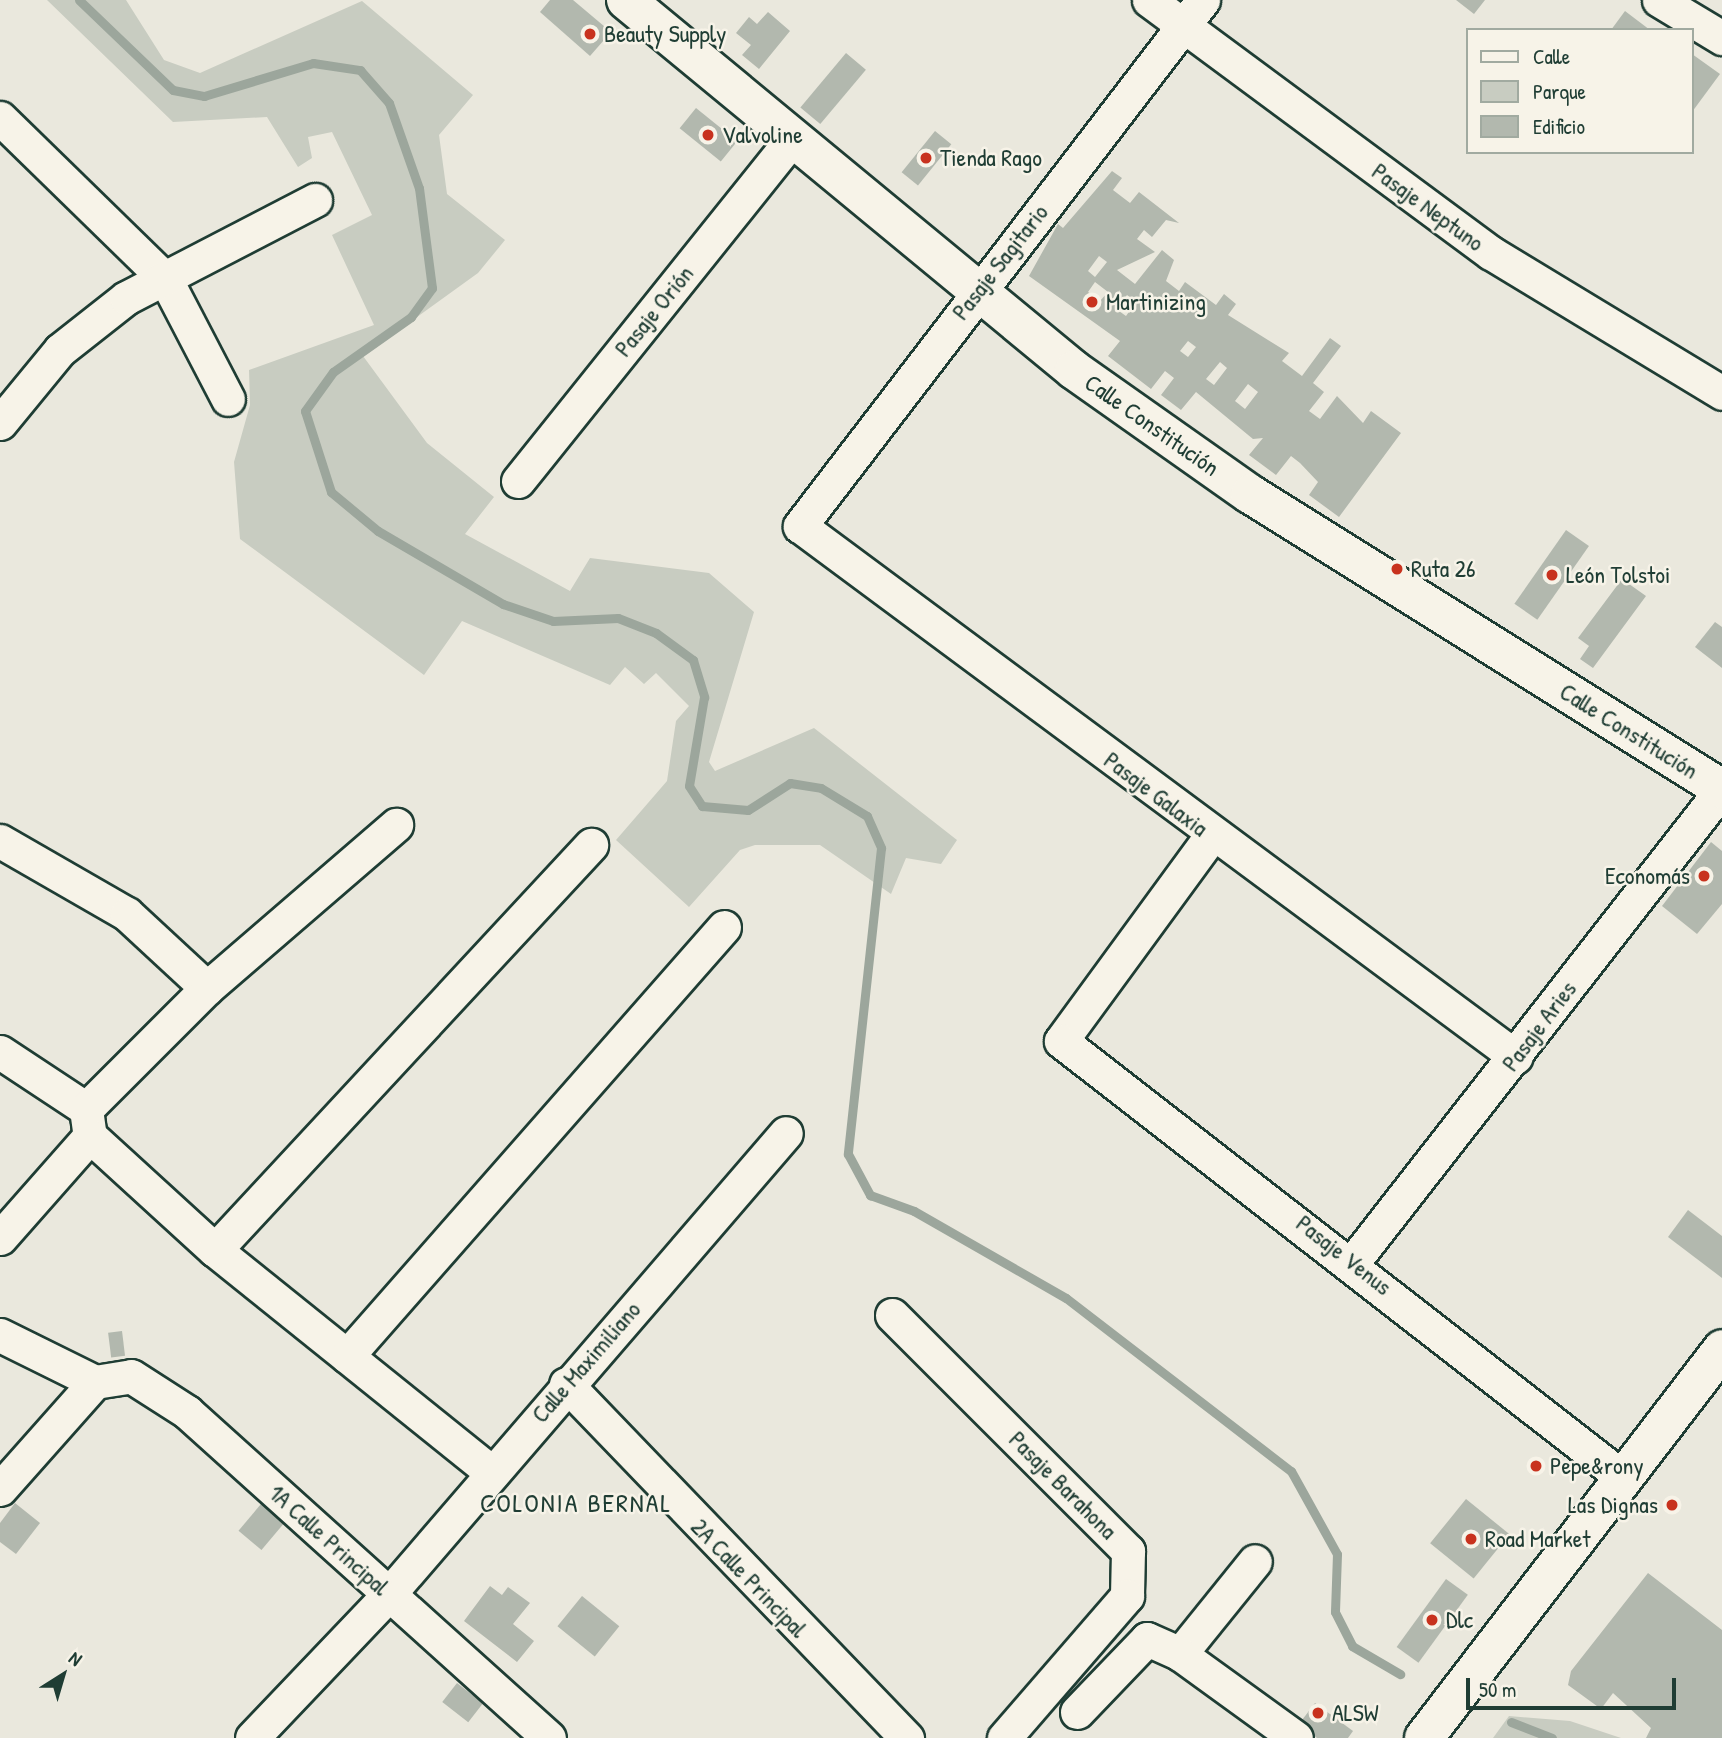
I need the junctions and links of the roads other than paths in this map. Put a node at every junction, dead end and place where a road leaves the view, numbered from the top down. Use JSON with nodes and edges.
{"nodes":[{"id":1,"x":626,"y":0,"type":"edge"},
{"id":2,"x":1149,"y":0,"type":"edge"},
{"id":3,"x":1203,"y":0,"type":"edge"},
{"id":4,"x":1660,"y":0,"type":"edge"},
{"id":5,"x":1182,"y":29,"type":"junction"},
{"id":6,"x":1722,"y":38,"type":"edge"},
{"id":7,"x":0,"y":118,"type":"edge"},
{"id":8,"x":790,"y":141,"type":"junction"},
{"id":9,"x":315,"y":200,"type":"dead end"},
{"id":10,"x":166,"y":280,"type":"junction"},
{"id":11,"x":975,"y":293,"type":"junction"},
{"id":12,"x":1722,"y":393,"type":"edge"},
{"id":13,"x":228,"y":399,"type":"dead end"},
{"id":14,"x":0,"y":423,"type":"edge"},
{"id":15,"x":518,"y":481,"type":"dead end"},
{"id":16,"x":800,"y":526,"type":"joint"},
{"id":17,"x":1722,"y":789,"type":"edge"},
{"id":18,"x":396,"y":825,"type":"dead end"},
{"id":19,"x":1212,"y":836,"type":"junction"},
{"id":20,"x":0,"y":841,"type":"edge"},
{"id":21,"x":591,"y":845,"type":"dead end"},
{"id":22,"x":724,"y":927,"type":"dead end"},
{"id":23,"x":207,"y":988,"type":"junction"},
{"id":24,"x":0,"y":1052,"type":"edge"},
{"id":25,"x":1516,"y":1057,"type":"junction"},
{"id":26,"x":88,"y":1122,"type":"junction"},
{"id":27,"x":786,"y":1133,"type":"dead end"},
{"id":28,"x":0,"y":1238,"type":"edge"},
{"id":29,"x":215,"y":1250,"type":"junction"},
{"id":30,"x":1353,"y":1262,"type":"junction"},
{"id":31,"x":892,"y":1315,"type":"dead end"},
{"id":32,"x":0,"y":1335,"type":"edge"},
{"id":33,"x":1722,"y":1349,"type":"edge"},
{"id":34,"x":347,"y":1356,"type":"junction"},
{"id":35,"x":95,"y":1382,"type":"junction"},
{"id":36,"x":566,"y":1384,"type":"junction"},
{"id":37,"x":492,"y":1473,"type":"junction"},
{"id":38,"x":1621,"y":1476,"type":"junction"},
{"id":39,"x":0,"y":1489,"type":"edge"},
{"id":40,"x":1255,"y":1561,"type":"dead end"},
{"id":41,"x":389,"y":1594,"type":"junction"},
{"id":42,"x":1180,"y":1654,"type":"junction"},
{"id":43,"x":1077,"y":1712,"type":"dead end"},
{"id":44,"x":252,"y":1738,"type":"edge"},
{"id":45,"x":549,"y":1738,"type":"edge"},
{"id":46,"x":907,"y":1738,"type":"edge"},
{"id":47,"x":1004,"y":1738,"type":"edge"},
{"id":48,"x":1296,"y":1738,"type":"edge"},
{"id":49,"x":1423,"y":1738,"type":"edge"}],
"edges":[{"from":1,"to":8,"type":"main road","name":"Calle Constitución"},
{"from":2,"to":5,"type":"street","name":"Pasaje Neptuno"},
{"from":3,"to":5,"type":"street","name":"Pasaje Sagitario"},
{"from":4,"to":6,"type":"street"},
{"from":5,"to":11,"type":"street","name":"Pasaje Sagitario"},
{"from":5,"to":12,"type":"street","name":"Pasaje Neptuno"},
{"from":7,"to":10,"type":"street"},
{"from":8,"to":11,"type":"main road","name":"Calle Constitución"},
{"from":8,"to":15,"type":"street","name":"Pasaje Orión"},
{"from":9,"to":10,"type":"street"},
{"from":10,"to":13,"type":"street"},
{"from":10,"to":14,"type":"street"},
{"from":11,"to":16,"type":"street","name":"Pasaje Sagitario"},
{"from":11,"to":17,"type":"main road","name":"Calle Constitución"},
{"from":16,"to":19,"type":"street","name":"Pasaje Galaxia"},
{"from":17,"to":25,"type":"street","name":"Pasaje Aries"},
{"from":18,"to":23,"type":"street"},
{"from":19,"to":25,"type":"street","name":"Pasaje Galaxia"},
{"from":19,"to":30,"type":"street","name":"Pasaje Venus"},
{"from":20,"to":23,"type":"street"},
{"from":21,"to":29,"type":"street"},
{"from":22,"to":34,"type":"street"},
{"from":23,"to":26,"type":"street"},
{"from":24,"to":26,"type":"street"},
{"from":25,"to":30,"type":"street","name":"Pasaje Aries"},
{"from":26,"to":28,"type":"street"},
{"from":26,"to":29,"type":"street"},
{"from":27,"to":36,"type":"street","name":"Calle Maximiliano"},
{"from":29,"to":34,"type":"street"},
{"from":30,"to":38,"type":"street","name":"Pasaje Venus"},
{"from":31,"to":47,"type":"street","name":"Pasaje Barahona"},
{"from":32,"to":35,"type":"street"},
{"from":33,"to":38,"type":"main road"},
{"from":34,"to":37,"type":"street"},
{"from":35,"to":39,"type":"street"},
{"from":35,"to":41,"type":"street","name":"1A Calle Principal"},
{"from":36,"to":37,"type":"street","name":"Calle Maximiliano"},
{"from":36,"to":46,"type":"street","name":"2A Calle Principal"},
{"from":37,"to":41,"type":"street","name":"Calle Maximiliano"},
{"from":38,"to":49,"type":"main road"},
{"from":40,"to":42,"type":"street"},
{"from":41,"to":44,"type":"street","name":"Calle Maximiliano"},
{"from":41,"to":45,"type":"street","name":"1A Calle Principal"},
{"from":42,"to":43,"type":"street"},
{"from":42,"to":48,"type":"street"}]}
